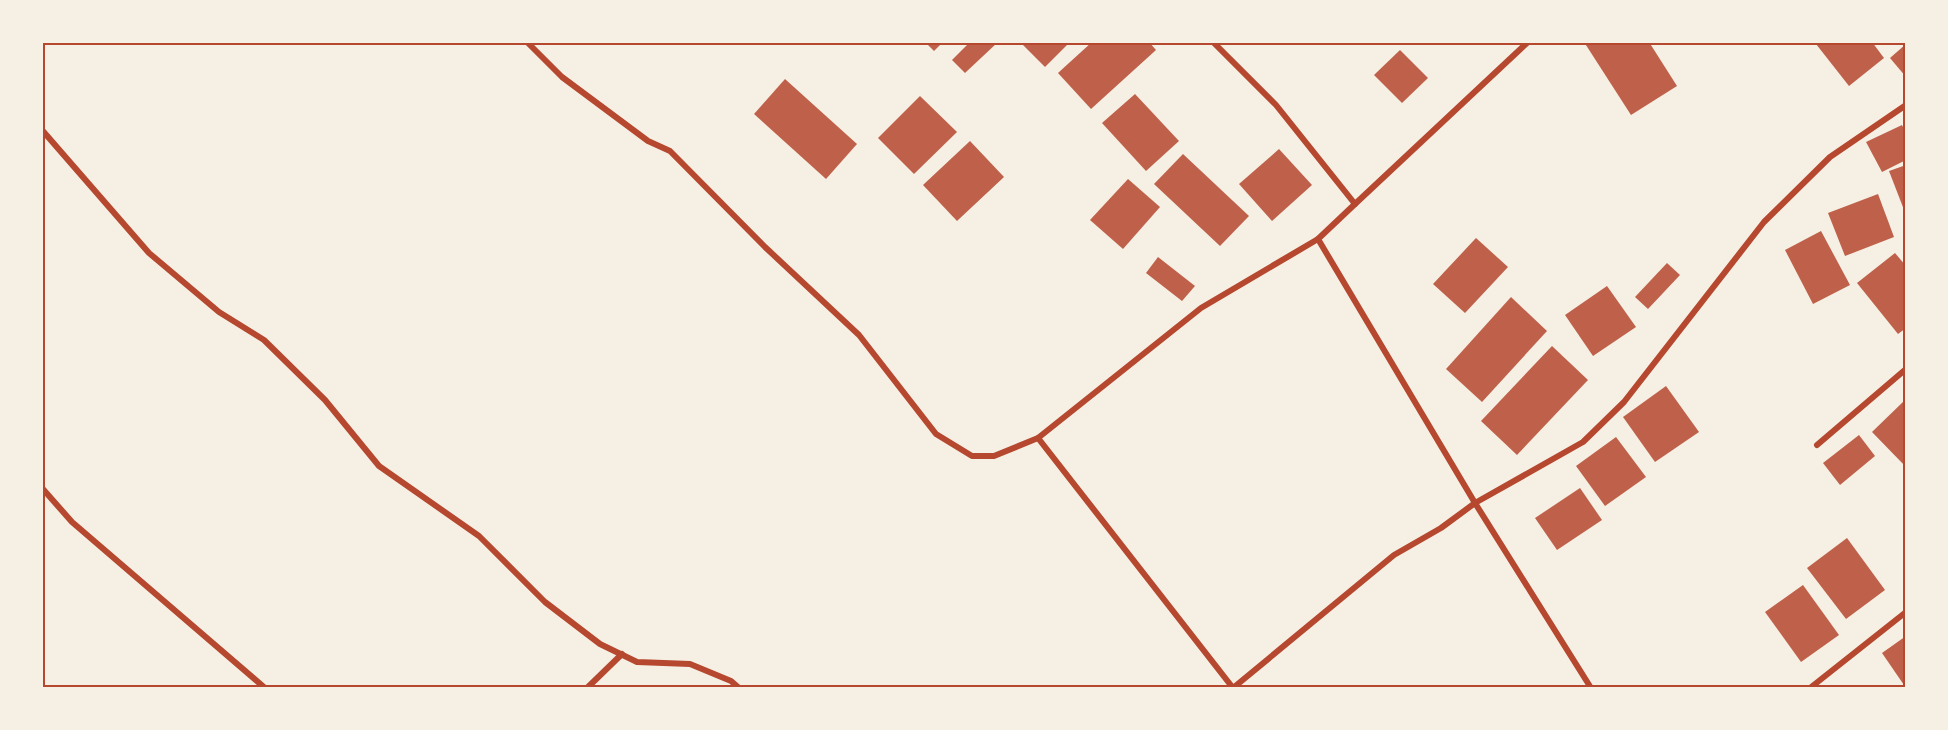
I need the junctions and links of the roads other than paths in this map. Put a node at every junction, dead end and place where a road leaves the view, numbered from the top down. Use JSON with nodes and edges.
{"nodes":[{"id":1,"x":527,"y":42,"type":"edge"},
{"id":2,"x":1213,"y":42,"type":"edge"},
{"id":3,"x":1528,"y":42,"type":"edge"},
{"id":4,"x":1906,"y":105,"type":"edge"},
{"id":5,"x":42,"y":130,"type":"edge"},
{"id":6,"x":1355,"y":204,"type":"junction"},
{"id":7,"x":1318,"y":239,"type":"junction"},
{"id":8,"x":1906,"y":369,"type":"edge"},
{"id":9,"x":1038,"y":438,"type":"junction"},
{"id":10,"x":1817,"y":445,"type":"dead end"},
{"id":11,"x":42,"y":488,"type":"edge"},
{"id":12,"x":1475,"y":503,"type":"junction"},
{"id":13,"x":1906,"y":612,"type":"edge"},
{"id":14,"x":622,"y":654,"type":"junction"},
{"id":15,"x":265,"y":688,"type":"edge"},
{"id":16,"x":587,"y":688,"type":"edge"},
{"id":17,"x":739,"y":688,"type":"edge"},
{"id":18,"x":1591,"y":688,"type":"edge"},
{"id":19,"x":1810,"y":688,"type":"edge"}],
"edges":[{"from":1,"to":9,"type":"street"},
{"from":2,"to":6,"type":"street"},
{"from":3,"to":6,"type":"street"},
{"from":4,"to":12,"type":"street"},
{"from":5,"to":14,"type":"street"},
{"from":6,"to":7,"type":"street"},
{"from":7,"to":9,"type":"street"},
{"from":7,"to":12,"type":"street"},
{"from":8,"to":10,"type":"street"},
{"from":9,"to":12,"type":"street"},
{"from":11,"to":15,"type":"street"},
{"from":12,"to":18,"type":"street"},
{"from":13,"to":19,"type":"street"},
{"from":14,"to":16,"type":"street"},
{"from":14,"to":17,"type":"street"}]}
